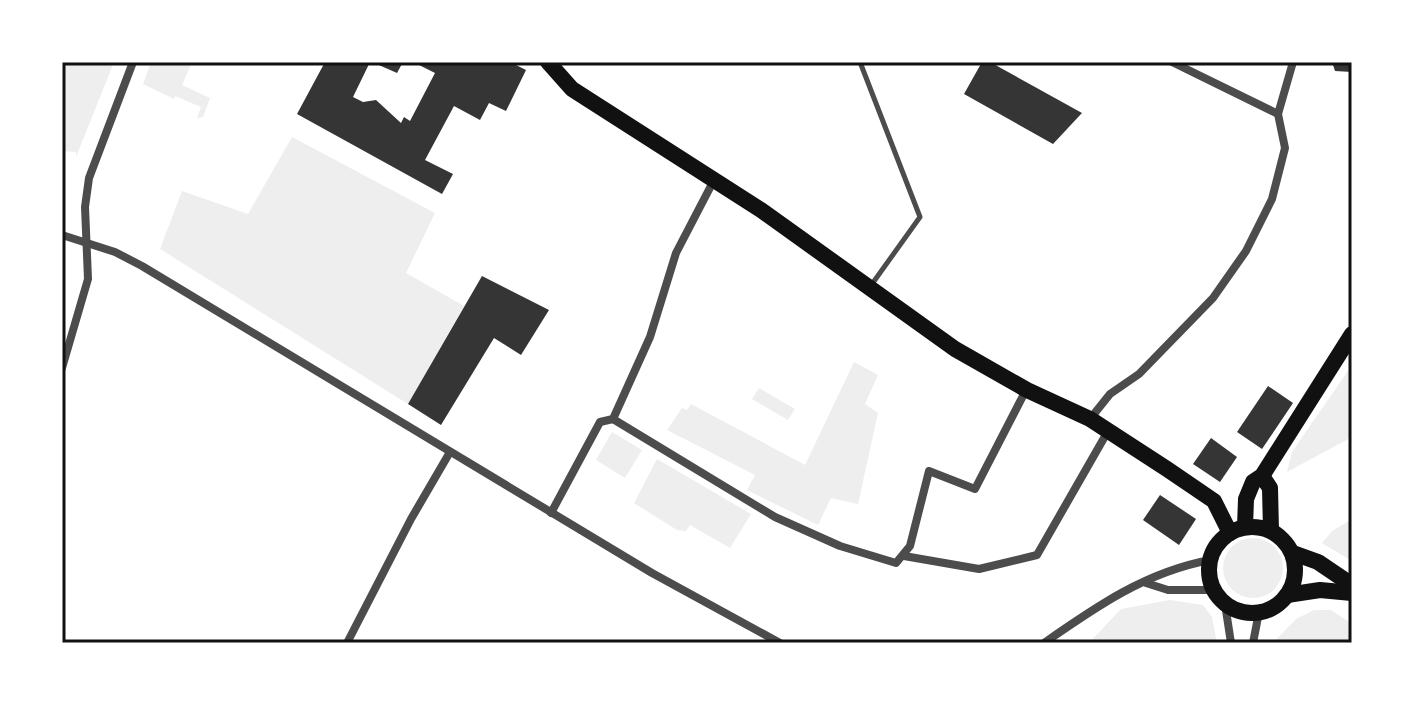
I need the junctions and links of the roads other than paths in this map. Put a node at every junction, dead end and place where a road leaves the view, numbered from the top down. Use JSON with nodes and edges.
{"nodes":[{"id":1,"x":133,"y":62,"type":"edge"},
{"id":2,"x":548,"y":62,"type":"edge"},
{"id":3,"x":860,"y":62,"type":"edge"},
{"id":4,"x":1172,"y":62,"type":"edge"},
{"id":5,"x":1293,"y":62,"type":"edge"},
{"id":6,"x":1278,"y":114,"type":"junction"},
{"id":7,"x":714,"y":180,"type":"junction"},
{"id":8,"x":62,"y":235,"type":"edge"},
{"id":9,"x":87,"y":241,"type":"junction"},
{"id":10,"x":869,"y":288,"type":"junction"},
{"id":11,"x":1352,"y":334,"type":"edge"},
{"id":12,"x":62,"y":368,"type":"edge"},
{"id":13,"x":1027,"y":390,"type":"junction"},
{"id":14,"x":613,"y":419,"type":"junction"},
{"id":15,"x":1090,"y":419,"type":"junction"},
{"id":16,"x":1108,"y":431,"type":"junction"},
{"id":17,"x":450,"y":452,"type":"junction"},
{"id":18,"x":1262,"y":476,"type":"junction"},
{"id":19,"x":551,"y":513,"type":"junction"},
{"id":20,"x":1237,"y":530,"type":"junction"},
{"id":21,"x":1271,"y":531,"type":"junction"},
{"id":22,"x":1293,"y":553,"type":"junction"},
{"id":23,"x":904,"y":556,"type":"junction"},
{"id":24,"x":1210,"y":560,"type":"junction"},
{"id":25,"x":1146,"y":583,"type":"junction"},
{"id":26,"x":1352,"y":585,"type":"edge"},
{"id":27,"x":1214,"y":590,"type":"junction"},
{"id":28,"x":1352,"y":593,"type":"edge"},
{"id":29,"x":1287,"y":595,"type":"junction"},
{"id":30,"x":1225,"y":604,"type":"junction"},
{"id":31,"x":1259,"y":612,"type":"junction"},
{"id":32,"x":347,"y":643,"type":"edge"},
{"id":33,"x":780,"y":643,"type":"edge"},
{"id":34,"x":1044,"y":643,"type":"edge"},
{"id":35,"x":1231,"y":643,"type":"edge"},
{"id":36,"x":1253,"y":643,"type":"edge"}],
"edges":[{"from":1,"to":9,"type":"street"},
{"from":2,"to":7,"type":"main road"},
{"from":3,"to":10,"type":"lane"},
{"from":4,"to":6,"type":"street"},
{"from":5,"to":6,"type":"street"},
{"from":6,"to":15,"type":"street"},
{"from":7,"to":10,"type":"main road"},
{"from":7,"to":14,"type":"street"},
{"from":8,"to":9,"type":"street"},
{"from":9,"to":12,"type":"street"},
{"from":9,"to":17,"type":"street"},
{"from":10,"to":13,"type":"main road"},
{"from":11,"to":18,"type":"main road"},
{"from":13,"to":15,"type":"main road"},
{"from":13,"to":23,"type":"street"},
{"from":14,"to":19,"type":"street"},
{"from":14,"to":23,"type":"street"},
{"from":15,"to":16,"type":"main road"},
{"from":16,"to":20,"type":"main road"},
{"from":16,"to":23,"type":"street"},
{"from":17,"to":19,"type":"street"},
{"from":17,"to":32,"type":"street"},
{"from":18,"to":20,"type":"main road"},
{"from":18,"to":21,"type":"main road"},
{"from":19,"to":33,"type":"street"},
{"from":20,"to":21,"type":"main road"},
{"from":20,"to":24,"type":"main road"},
{"from":21,"to":22,"type":"main road"},
{"from":22,"to":26,"type":"main road"},
{"from":22,"to":29,"type":"main road"},
{"from":24,"to":25,"type":"street"},
{"from":24,"to":27,"type":"main road"},
{"from":25,"to":27,"type":"street"},
{"from":25,"to":34,"type":"street"},
{"from":27,"to":30,"type":"main road"},
{"from":28,"to":29,"type":"main road"},
{"from":29,"to":31,"type":"main road"},
{"from":30,"to":31,"type":"main road"},
{"from":30,"to":35,"type":"street"},
{"from":31,"to":36,"type":"street"}]}
